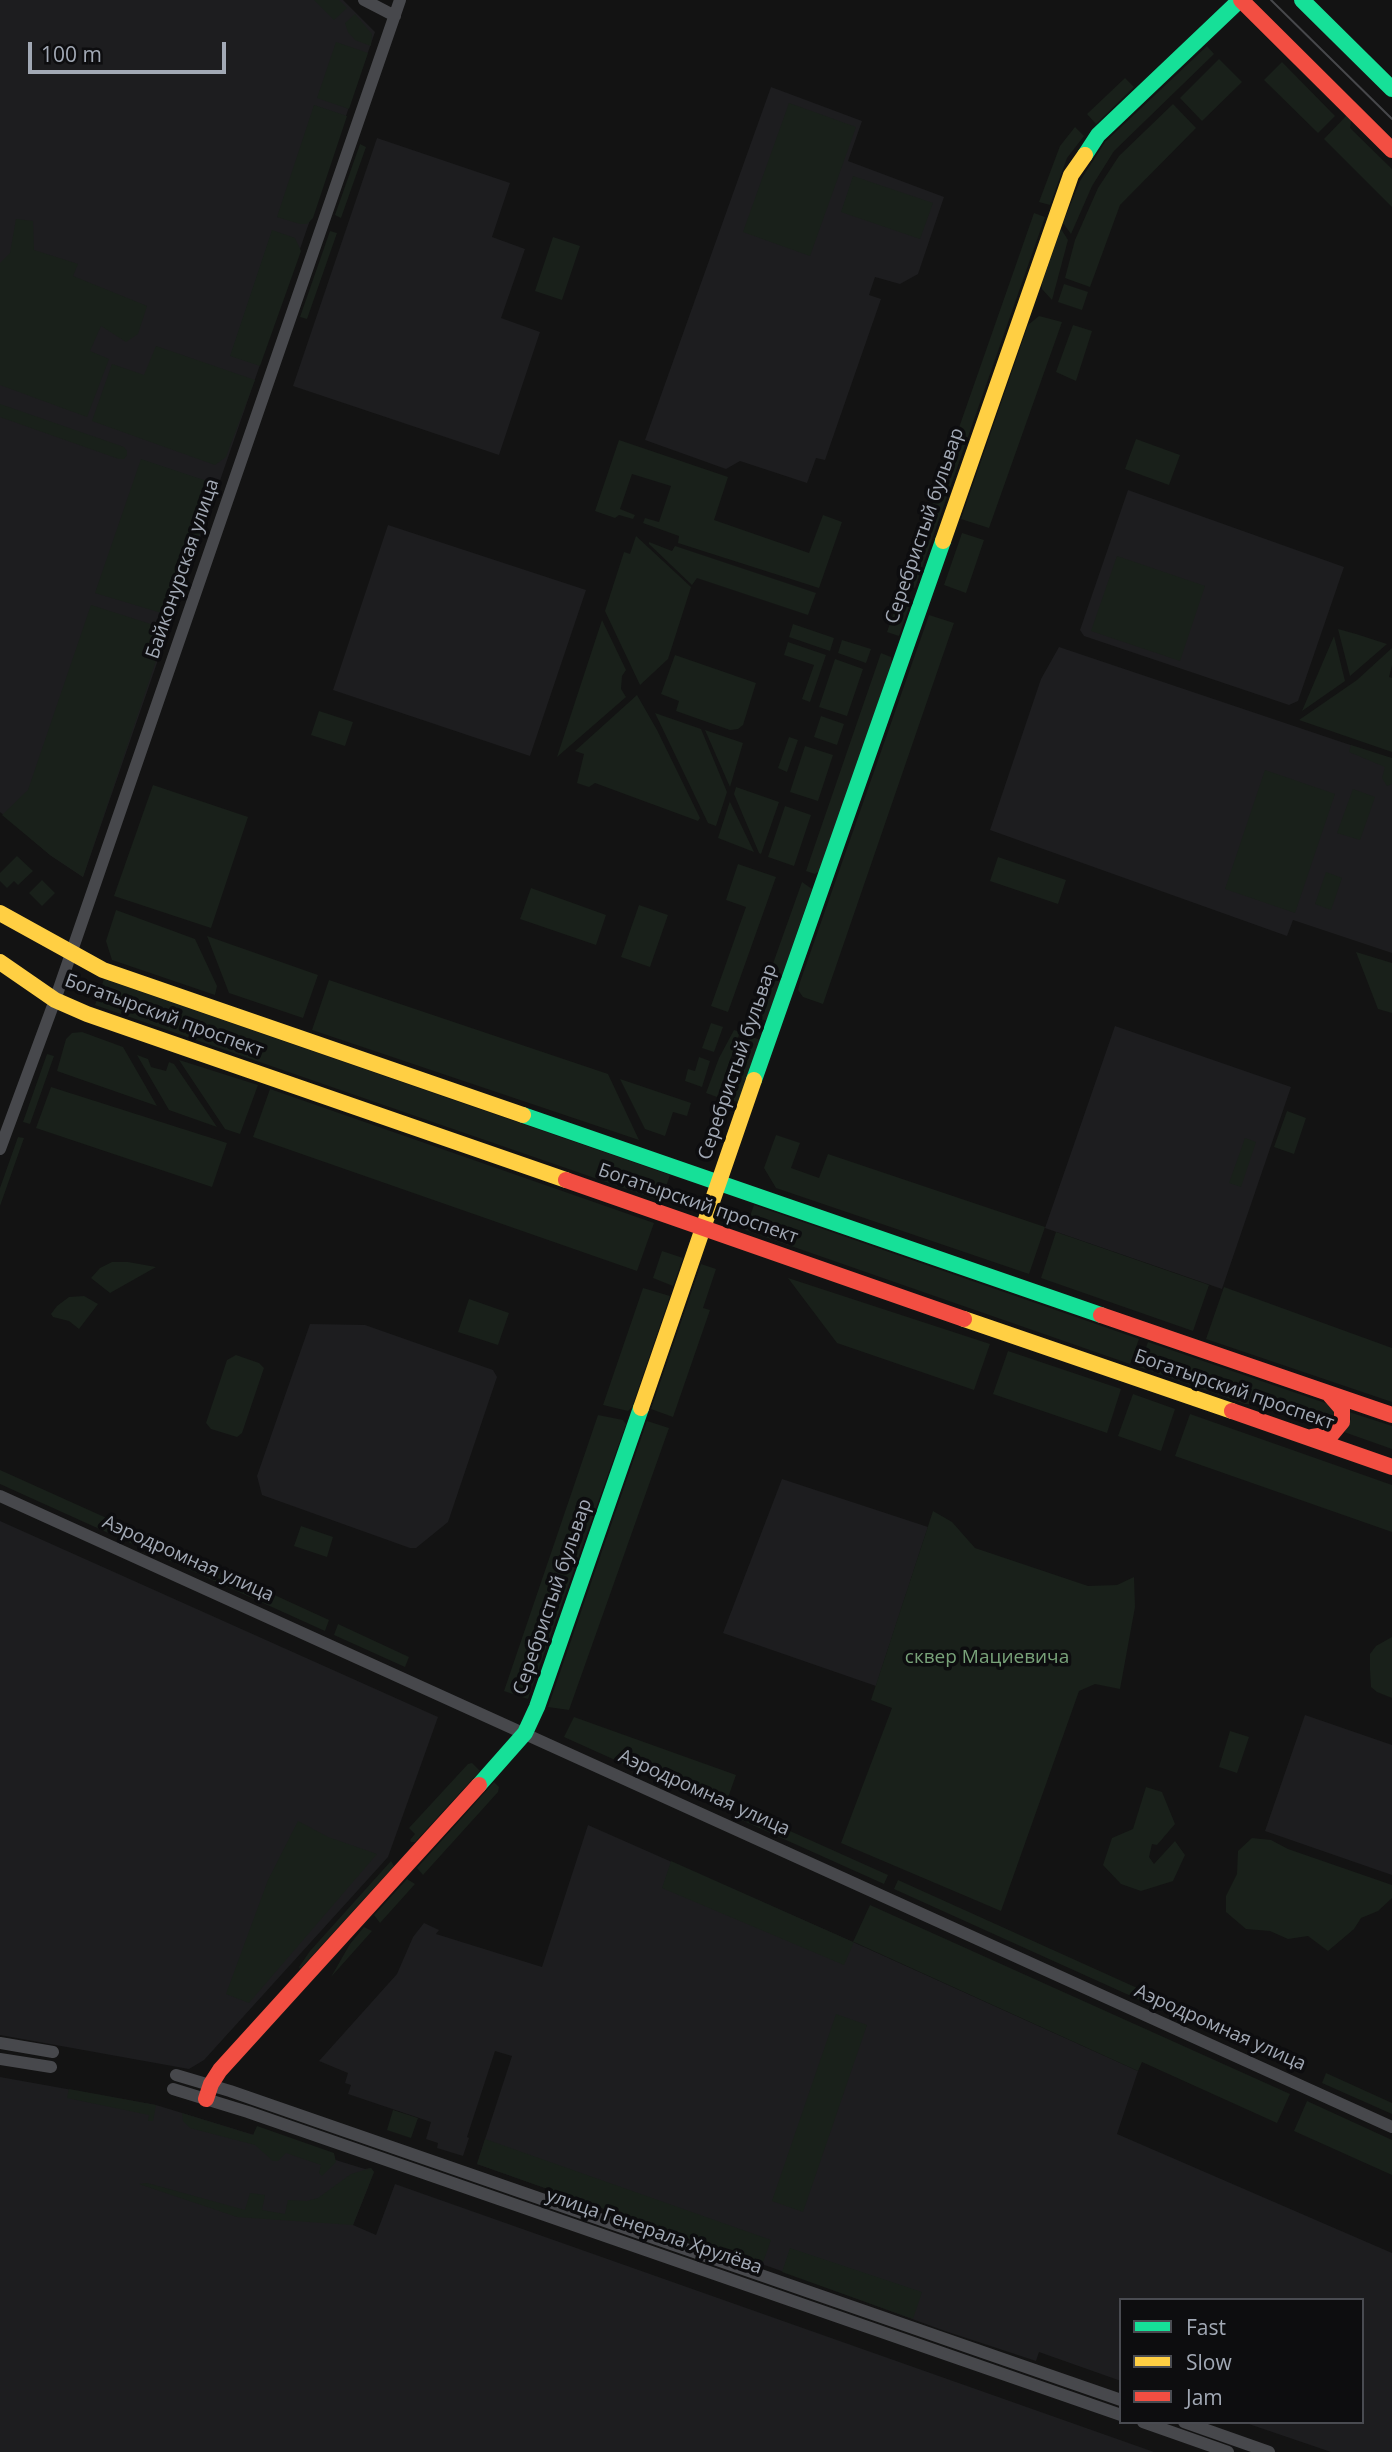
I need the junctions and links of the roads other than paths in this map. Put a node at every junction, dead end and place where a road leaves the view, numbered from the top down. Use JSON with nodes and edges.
{"nodes":[{"id":1,"x":364,"y":0,"type":"edge"},
{"id":2,"x":400,"y":0,"type":"edge"},
{"id":3,"x":1240,"y":0,"type":"edge"},
{"id":4,"x":1301,"y":0,"type":"edge"},
{"id":5,"x":395,"y":16,"type":"junction"},
{"id":6,"x":1392,"y":89,"type":"edge"},
{"id":7,"x":1392,"y":150,"type":"edge"},
{"id":8,"x":0,"y":913,"type":"edge"},
{"id":9,"x":69,"y":954,"type":"junction"},
{"id":10,"x":0,"y":962,"type":"edge"},
{"id":11,"x":55,"y":1000,"type":"junction"},
{"id":12,"x":0,"y":1149,"type":"edge"},
{"id":13,"x":719,"y":1182,"type":"junction"},
{"id":14,"x":702,"y":1228,"type":"junction"},
{"id":15,"x":1320,"y":1390,"type":"junction"},
{"id":16,"x":1392,"y":1415,"type":"edge"},
{"id":17,"x":1305,"y":1437,"type":"junction"},
{"id":18,"x":1392,"y":1467,"type":"edge"},
{"id":19,"x":0,"y":1496,"type":"edge"},
{"id":20,"x":524,"y":1732,"type":"junction"},
{"id":21,"x":0,"y":2043,"type":"edge"},
{"id":22,"x":53,"y":2052,"type":"dead end"},
{"id":23,"x":0,"y":2059,"type":"edge"},
{"id":24,"x":51,"y":2067,"type":"dead end"},
{"id":25,"x":176,"y":2075,"type":"dead end"},
{"id":26,"x":173,"y":2089,"type":"dead end"},
{"id":27,"x":208,"y":2091,"type":"junction"},
{"id":28,"x":1392,"y":2127,"type":"edge"},
{"id":29,"x":1119,"y":2399,"type":"edge"},
{"id":30,"x":1119,"y":2414,"type":"edge"},
{"id":31,"x":1149,"y":2424,"type":"edge"},
{"id":32,"x":1190,"y":2424,"type":"edge"},
{"id":33,"x":1228,"y":2452,"type":"edge"},
{"id":34,"x":1269,"y":2452,"type":"edge"}],
"edges":[{"from":1,"to":5,"type":"street"},
{"from":2,"to":5,"type":"street","name":"Байконурская улица"},
{"from":3,"to":7,"type":"main road"},
{"from":3,"to":13,"type":"main road","name":"Серебристый бульвар"},
{"from":4,"to":6,"type":"main road"},
{"from":5,"to":9,"type":"street","name":"Байконурская улица"},
{"from":8,"to":9,"type":"main road","name":"Богатырский проспект"},
{"from":9,"to":11,"type":"street","name":"Байконурская улица"},
{"from":9,"to":13,"type":"main road","name":"Богатырский проспект"},
{"from":10,"to":11,"type":"main road","name":"Богатырский проспект"},
{"from":11,"to":12,"type":"street","name":"Байконурская улица"},
{"from":11,"to":14,"type":"main road","name":"Богатырский проспект"},
{"from":13,"to":14,"type":"main road","name":"Серебристый бульвар"},
{"from":13,"to":15,"type":"main road","name":"Богатырский проспект"},
{"from":14,"to":17,"type":"main road","name":"Богатырский проспект"},
{"from":14,"to":20,"type":"main road","name":"Серебристый бульвар"},
{"from":15,"to":16,"type":"main road","name":"Богатырский проспект"},
{"from":15,"to":17,"type":"main road"},
{"from":17,"to":18,"type":"main road","name":"Богатырский проспект"},
{"from":19,"to":20,"type":"street","name":"Аэродромная улица"},
{"from":20,"to":27,"type":"main road","name":"Серебристый бульвар"},
{"from":20,"to":28,"type":"street","name":"Аэродромная улица"},
{"from":21,"to":22,"type":"street"},
{"from":23,"to":24,"type":"street"},
{"from":25,"to":27,"type":"street","name":"улица Генерала Хрулёва"},
{"from":26,"to":27,"type":"street","name":"улица Генерала Хрулёва"},
{"from":27,"to":29,"type":"street","name":"улица Генерала Хрулёва"},
{"from":27,"to":30,"type":"street","name":"улица Генерала Хрулёва"},
{"from":31,"to":33,"type":"street"},
{"from":32,"to":34,"type":"street"}]}
